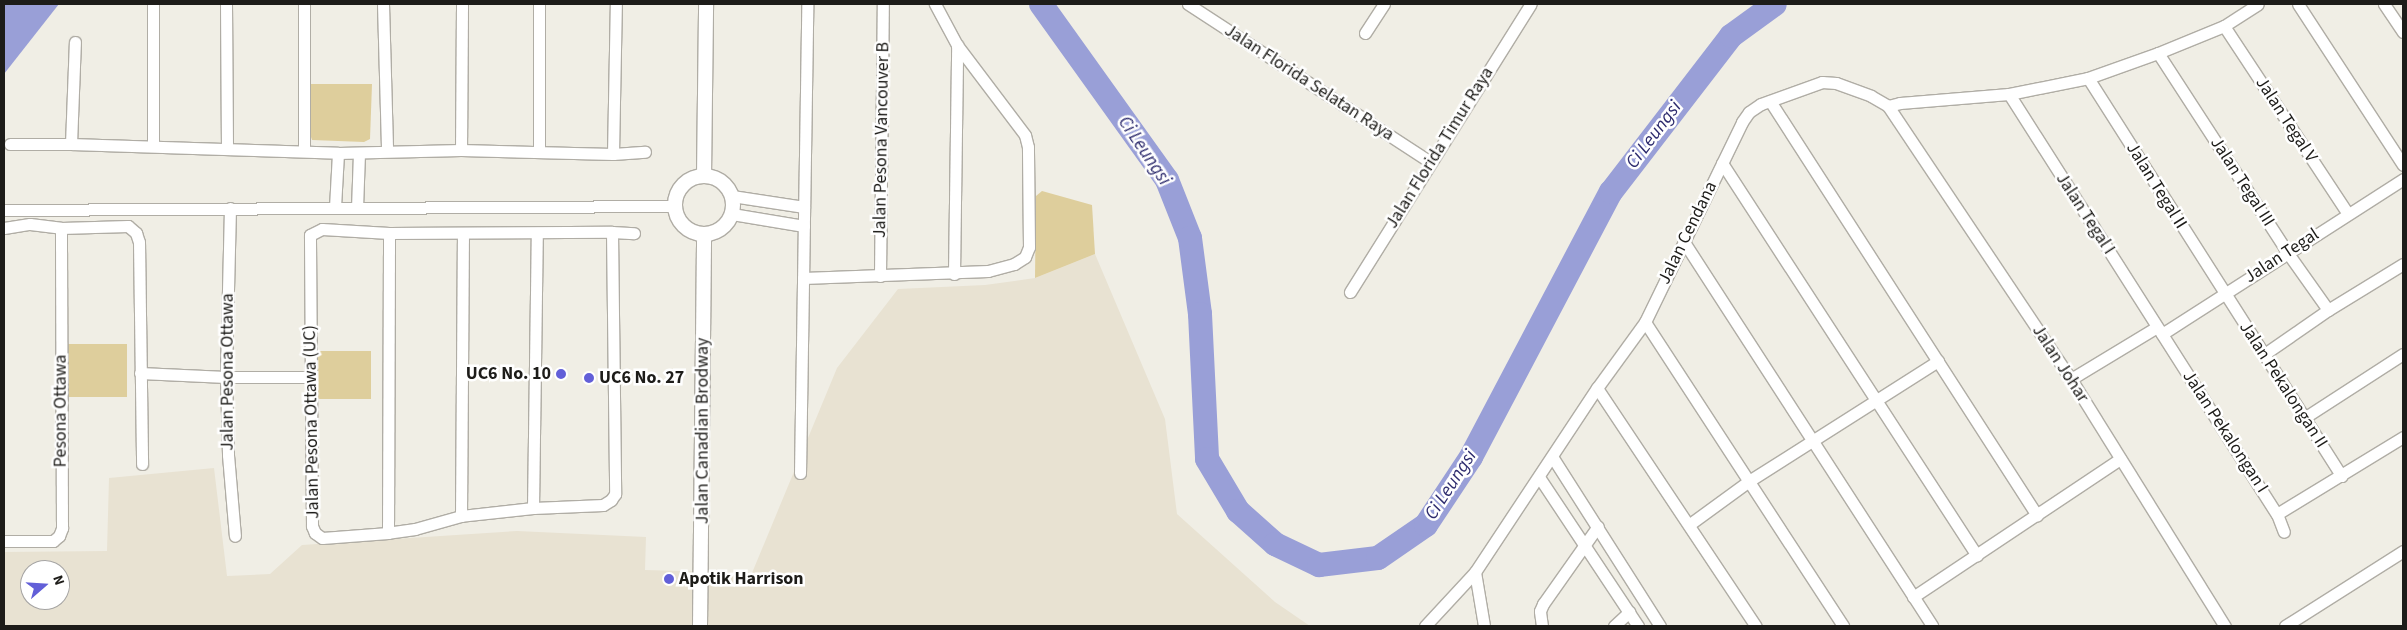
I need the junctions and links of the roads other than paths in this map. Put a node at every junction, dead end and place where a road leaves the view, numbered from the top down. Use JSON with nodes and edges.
{"nodes":[{"id":1,"x":153,"y":4,"type":"edge"},
{"id":2,"x":226,"y":4,"type":"edge"},
{"id":3,"x":304,"y":4,"type":"edge"},
{"id":4,"x":383,"y":4,"type":"edge"},
{"id":5,"x":462,"y":4,"type":"edge"},
{"id":6,"x":539,"y":4,"type":"edge"},
{"id":7,"x":616,"y":4,"type":"edge"},
{"id":8,"x":706,"y":4,"type":"edge"},
{"id":9,"x":807,"y":4,"type":"edge"},
{"id":10,"x":883,"y":4,"type":"edge"},
{"id":11,"x":935,"y":4,"type":"edge"},
{"id":12,"x":1188,"y":4,"type":"edge"},
{"id":13,"x":1384,"y":4,"type":"edge"},
{"id":14,"x":1531,"y":4,"type":"edge"},
{"id":15,"x":2258,"y":4,"type":"edge"},
{"id":16,"x":2298,"y":4,"type":"edge"},
{"id":17,"x":2384,"y":4,"type":"edge"},
{"id":18,"x":2224,"y":26,"type":"junction"},
{"id":19,"x":2403,"y":32,"type":"edge"},
{"id":20,"x":1365,"y":33,"type":"dead end"},
{"id":21,"x":75,"y":42,"type":"dead end"},
{"id":22,"x":957,"y":45,"type":"junction"},
{"id":23,"x":2158,"y":53,"type":"junction"},
{"id":24,"x":2088,"y":78,"type":"junction"},
{"id":25,"x":2008,"y":94,"type":"junction"},
{"id":26,"x":1770,"y":101,"type":"junction"},
{"id":27,"x":1888,"y":106,"type":"junction"},
{"id":28,"x":10,"y":144,"type":"dead end"},
{"id":29,"x":71,"y":144,"type":"junction"},
{"id":30,"x":153,"y":146,"type":"junction"},
{"id":31,"x":227,"y":149,"type":"junction"},
{"id":32,"x":461,"y":150,"type":"junction"},
{"id":33,"x":304,"y":151,"type":"junction"},
{"id":34,"x":387,"y":151,"type":"junction"},
{"id":35,"x":540,"y":152,"type":"junction"},
{"id":36,"x":646,"y":152,"type":"dead end"},
{"id":37,"x":338,"y":153,"type":"junction"},
{"id":38,"x":359,"y":153,"type":"junction"},
{"id":39,"x":613,"y":154,"type":"junction"},
{"id":40,"x":1430,"y":162,"type":"junction"},
{"id":41,"x":1722,"y":163,"type":"junction"},
{"id":42,"x":2403,"y":165,"type":"edge"},
{"id":43,"x":704,"y":176,"type":"junction"},
{"id":44,"x":2403,"y":180,"type":"edge"},
{"id":45,"x":732,"y":196,"type":"junction"},
{"id":46,"x":675,"y":206,"type":"junction"},
{"id":47,"x":804,"y":206,"type":"junction"},
{"id":48,"x":230,"y":208,"type":"junction"},
{"id":49,"x":335,"y":208,"type":"junction"},
{"id":50,"x":357,"y":208,"type":"junction"},
{"id":51,"x":4,"y":210,"type":"edge"},
{"id":52,"x":732,"y":214,"type":"junction"},
{"id":53,"x":2348,"y":214,"type":"junction"},
{"id":54,"x":804,"y":226,"type":"junction"},
{"id":55,"x":4,"y":228,"type":"edge"},
{"id":56,"x":61,"y":228,"type":"junction"},
{"id":57,"x":612,"y":232,"type":"junction"},
{"id":58,"x":389,"y":233,"type":"junction"},
{"id":59,"x":463,"y":233,"type":"junction"},
{"id":60,"x":537,"y":233,"type":"junction"},
{"id":61,"x":634,"y":234,"type":"dead end"},
{"id":62,"x":704,"y":235,"type":"junction"},
{"id":63,"x":1684,"y":242,"type":"junction"},
{"id":64,"x":2287,"y":252,"type":"junction"},
{"id":65,"x":2403,"y":264,"type":"edge"},
{"id":66,"x":954,"y":274,"type":"junction"},
{"id":67,"x":880,"y":276,"type":"junction"},
{"id":68,"x":803,"y":278,"type":"junction"},
{"id":69,"x":1350,"y":292,"type":"dead end"},
{"id":70,"x":2225,"y":294,"type":"junction"},
{"id":71,"x":2328,"y":310,"type":"junction"},
{"id":72,"x":1646,"y":322,"type":"junction"},
{"id":73,"x":2160,"y":330,"type":"junction"},
{"id":74,"x":2403,"y":354,"type":"edge"},
{"id":75,"x":2263,"y":355,"type":"junction"},
{"id":76,"x":1938,"y":361,"type":"junction"},
{"id":77,"x":140,"y":373,"type":"junction"},
{"id":78,"x":226,"y":377,"type":"junction"},
{"id":79,"x":311,"y":377,"type":"junction"},
{"id":80,"x":2071,"y":379,"type":"junction"},
{"id":81,"x":1597,"y":388,"type":"junction"},
{"id":82,"x":1878,"y":401,"type":"junction"},
{"id":83,"x":2304,"y":418,"type":"junction"},
{"id":84,"x":2403,"y":437,"type":"edge"},
{"id":85,"x":1811,"y":441,"type":"junction"},
{"id":86,"x":1553,"y":458,"type":"junction"},
{"id":87,"x":2120,"y":460,"type":"junction"},
{"id":88,"x":142,"y":464,"type":"dead end"},
{"id":89,"x":800,"y":472,"type":"dead end"},
{"id":90,"x":2342,"y":476,"type":"junction"},
{"id":91,"x":1539,"y":477,"type":"junction"},
{"id":92,"x":1749,"y":481,"type":"junction"},
{"id":93,"x":533,"y":508,"type":"junction"},
{"id":94,"x":2277,"y":514,"type":"junction"},
{"id":95,"x":2037,"y":515,"type":"junction"},
{"id":96,"x":461,"y":516,"type":"junction"},
{"id":97,"x":1690,"y":524,"type":"junction"},
{"id":98,"x":1598,"y":526,"type":"junction"},
{"id":99,"x":2284,"y":532,"type":"dead end"},
{"id":100,"x":388,"y":533,"type":"junction"},
{"id":101,"x":236,"y":536,"type":"dead end"},
{"id":102,"x":4,"y":541,"type":"edge"},
{"id":103,"x":1586,"y":544,"type":"junction"},
{"id":104,"x":2403,"y":551,"type":"edge"},
{"id":105,"x":1976,"y":555,"type":"junction"},
{"id":106,"x":1475,"y":572,"type":"junction"},
{"id":107,"x":1913,"y":597,"type":"junction"},
{"id":108,"x":1628,"y":612,"type":"junction"},
{"id":109,"x":700,"y":626,"type":"edge"},
{"id":110,"x":1425,"y":626,"type":"edge"},
{"id":111,"x":1484,"y":626,"type":"edge"},
{"id":112,"x":1542,"y":626,"type":"edge"},
{"id":113,"x":1614,"y":626,"type":"edge"},
{"id":114,"x":1638,"y":626,"type":"edge"},
{"id":115,"x":1660,"y":626,"type":"edge"},
{"id":116,"x":1756,"y":626,"type":"edge"},
{"id":117,"x":1843,"y":626,"type":"edge"},
{"id":118,"x":1932,"y":626,"type":"edge"},
{"id":119,"x":2225,"y":626,"type":"edge"},
{"id":120,"x":2285,"y":626,"type":"edge"}],
"edges":[{"from":1,"to":30,"type":"street"},
{"from":2,"to":31,"type":"street"},
{"from":3,"to":33,"type":"street"},
{"from":4,"to":34,"type":"street"},
{"from":5,"to":32,"type":"street"},
{"from":6,"to":35,"type":"street"},
{"from":7,"to":39,"type":"street"},
{"from":8,"to":43,"type":"street"},
{"from":9,"to":47,"type":"street"},
{"from":10,"to":67,"type":"street","name":"Jalan Pesona Vancouver B"},
{"from":11,"to":22,"type":"street"},
{"from":12,"to":40,"type":"street","name":"Jalan Florida Selatan Raya"},
{"from":13,"to":20,"type":"street"},
{"from":14,"to":40,"type":"street","name":"Jalan Florida Timur Raya"},
{"from":15,"to":18,"type":"street"},
{"from":16,"to":42,"type":"street"},
{"from":17,"to":19,"type":"street"},
{"from":18,"to":23,"type":"street"},
{"from":18,"to":53,"type":"street","name":"Jalan Tegal V"},
{"from":21,"to":29,"type":"street"},
{"from":22,"to":66,"type":"street"},
{"from":22,"to":66,"type":"street"},
{"from":23,"to":24,"type":"street"},
{"from":23,"to":64,"type":"street","name":"Jalan Tegal III"},
{"from":24,"to":25,"type":"street"},
{"from":24,"to":70,"type":"street","name":"Jalan Tegal II"},
{"from":25,"to":27,"type":"street"},
{"from":25,"to":73,"type":"street","name":"Jalan Tegal I"},
{"from":26,"to":27,"type":"street","name":"Jalan Cendana"},
{"from":26,"to":41,"type":"street","name":"Jalan Cendana"},
{"from":26,"to":76,"type":"street"},
{"from":27,"to":80,"type":"street","name":"Jalan Johar"},
{"from":28,"to":29,"type":"street"},
{"from":29,"to":30,"type":"street"},
{"from":30,"to":31,"type":"street"},
{"from":31,"to":33,"type":"street"},
{"from":32,"to":34,"type":"street"},
{"from":32,"to":35,"type":"street"},
{"from":33,"to":37,"type":"street"},
{"from":34,"to":38,"type":"street"},
{"from":35,"to":39,"type":"street"},
{"from":36,"to":39,"type":"street"},
{"from":37,"to":38,"type":"street"},
{"from":37,"to":49,"type":"street"},
{"from":38,"to":50,"type":"street"},
{"from":40,"to":69,"type":"street","name":"Jalan Florida Timur Raya"},
{"from":41,"to":63,"type":"street","name":"Jalan Cendana"},
{"from":41,"to":82,"type":"street"},
{"from":43,"to":45,"type":"street"},
{"from":43,"to":46,"type":"street"},
{"from":44,"to":53,"type":"street","name":"Jalan Tegal"},
{"from":45,"to":47,"type":"street"},
{"from":45,"to":52,"type":"street"},
{"from":46,"to":50,"type":"street"},
{"from":46,"to":62,"type":"street"},
{"from":47,"to":54,"type":"street"},
{"from":48,"to":49,"type":"street"},
{"from":48,"to":51,"type":"street"},
{"from":48,"to":78,"type":"street","name":"Jalan Pesona Ottawa"},
{"from":49,"to":50,"type":"street"},
{"from":52,"to":54,"type":"street"},
{"from":52,"to":62,"type":"street"},
{"from":53,"to":64,"type":"street","name":"Jalan Tegal"},
{"from":54,"to":68,"type":"street"},
{"from":55,"to":56,"type":"street"},
{"from":56,"to":77,"type":"street"},
{"from":56,"to":102,"type":"street","name":"Pesona Ottawa"},
{"from":57,"to":60,"type":"street"},
{"from":57,"to":61,"type":"street"},
{"from":57,"to":93,"type":"street","name":"Jalan Pesona Ottawa (UC)"},
{"from":58,"to":59,"type":"street"},
{"from":58,"to":79,"type":"street","name":"Jalan Pesona Ottawa (UC)"},
{"from":58,"to":100,"type":"street"},
{"from":59,"to":60,"type":"street"},
{"from":59,"to":96,"type":"street"},
{"from":60,"to":93,"type":"street"},
{"from":62,"to":109,"type":"street","name":"Jalan Canadian Brodway"},
{"from":63,"to":72,"type":"street","name":"Jalan Cendana"},
{"from":63,"to":85,"type":"street"},
{"from":64,"to":70,"type":"street","name":"Jalan Tegal"},
{"from":64,"to":71,"type":"street","name":"Jalan Tegal III"},
{"from":65,"to":71,"type":"street"},
{"from":66,"to":67,"type":"street"},
{"from":67,"to":68,"type":"street"},
{"from":68,"to":89,"type":"street"},
{"from":70,"to":73,"type":"street","name":"Jalan Tegal"},
{"from":70,"to":75,"type":"street","name":"Jalan Pekalongan II"},
{"from":71,"to":75,"type":"street"},
{"from":72,"to":81,"type":"street","name":"Jalan Cendana"},
{"from":72,"to":92,"type":"street"},
{"from":73,"to":80,"type":"street","name":"Jalan Tegal"},
{"from":73,"to":94,"type":"street","name":"Jalan Pekalongan I"},
{"from":74,"to":83,"type":"street"},
{"from":75,"to":83,"type":"street","name":"Jalan Pekalongan II"},
{"from":76,"to":82,"type":"street"},
{"from":76,"to":95,"type":"street"},
{"from":77,"to":78,"type":"street"},
{"from":77,"to":88,"type":"street"},
{"from":78,"to":79,"type":"street"},
{"from":78,"to":101,"type":"street","name":"Jalan Pesona Ottawa"},
{"from":79,"to":100,"type":"street","name":"Jalan Pesona Ottawa (UC)"},
{"from":80,"to":87,"type":"street","name":"Jalan Johar"},
{"from":81,"to":86,"type":"street","name":"Jalan Cendana"},
{"from":81,"to":97,"type":"street"},
{"from":82,"to":85,"type":"street"},
{"from":82,"to":105,"type":"street"},
{"from":83,"to":90,"type":"street","name":"Jalan Pekalongan II"},
{"from":84,"to":90,"type":"street"},
{"from":85,"to":92,"type":"street"},
{"from":85,"to":107,"type":"street"},
{"from":86,"to":91,"type":"street","name":"Jalan Cendana"},
{"from":86,"to":98,"type":"street"},
{"from":87,"to":95,"type":"street"},
{"from":87,"to":119,"type":"street","name":"Jalan Johar"},
{"from":90,"to":94,"type":"street"},
{"from":91,"to":103,"type":"street"},
{"from":91,"to":106,"type":"street","name":"Jalan Cendana"},
{"from":92,"to":97,"type":"street"},
{"from":92,"to":117,"type":"street"},
{"from":93,"to":96,"type":"street","name":"Jalan Pesona Ottawa (UC)"},
{"from":94,"to":99,"type":"street","name":"Jalan Pekalongan I"},
{"from":95,"to":105,"type":"street"},
{"from":96,"to":100,"type":"street","name":"Jalan Pesona Ottawa (UC)"},
{"from":97,"to":116,"type":"street"},
{"from":98,"to":103,"type":"street"},
{"from":98,"to":115,"type":"street"},
{"from":103,"to":108,"type":"street"},
{"from":103,"to":112,"type":"street"},
{"from":104,"to":120,"type":"street"},
{"from":105,"to":107,"type":"street"},
{"from":106,"to":110,"type":"street","name":"Jalan Cendana"},
{"from":106,"to":111,"type":"street"},
{"from":107,"to":118,"type":"street"},
{"from":108,"to":113,"type":"street"},
{"from":108,"to":114,"type":"street"}]}
